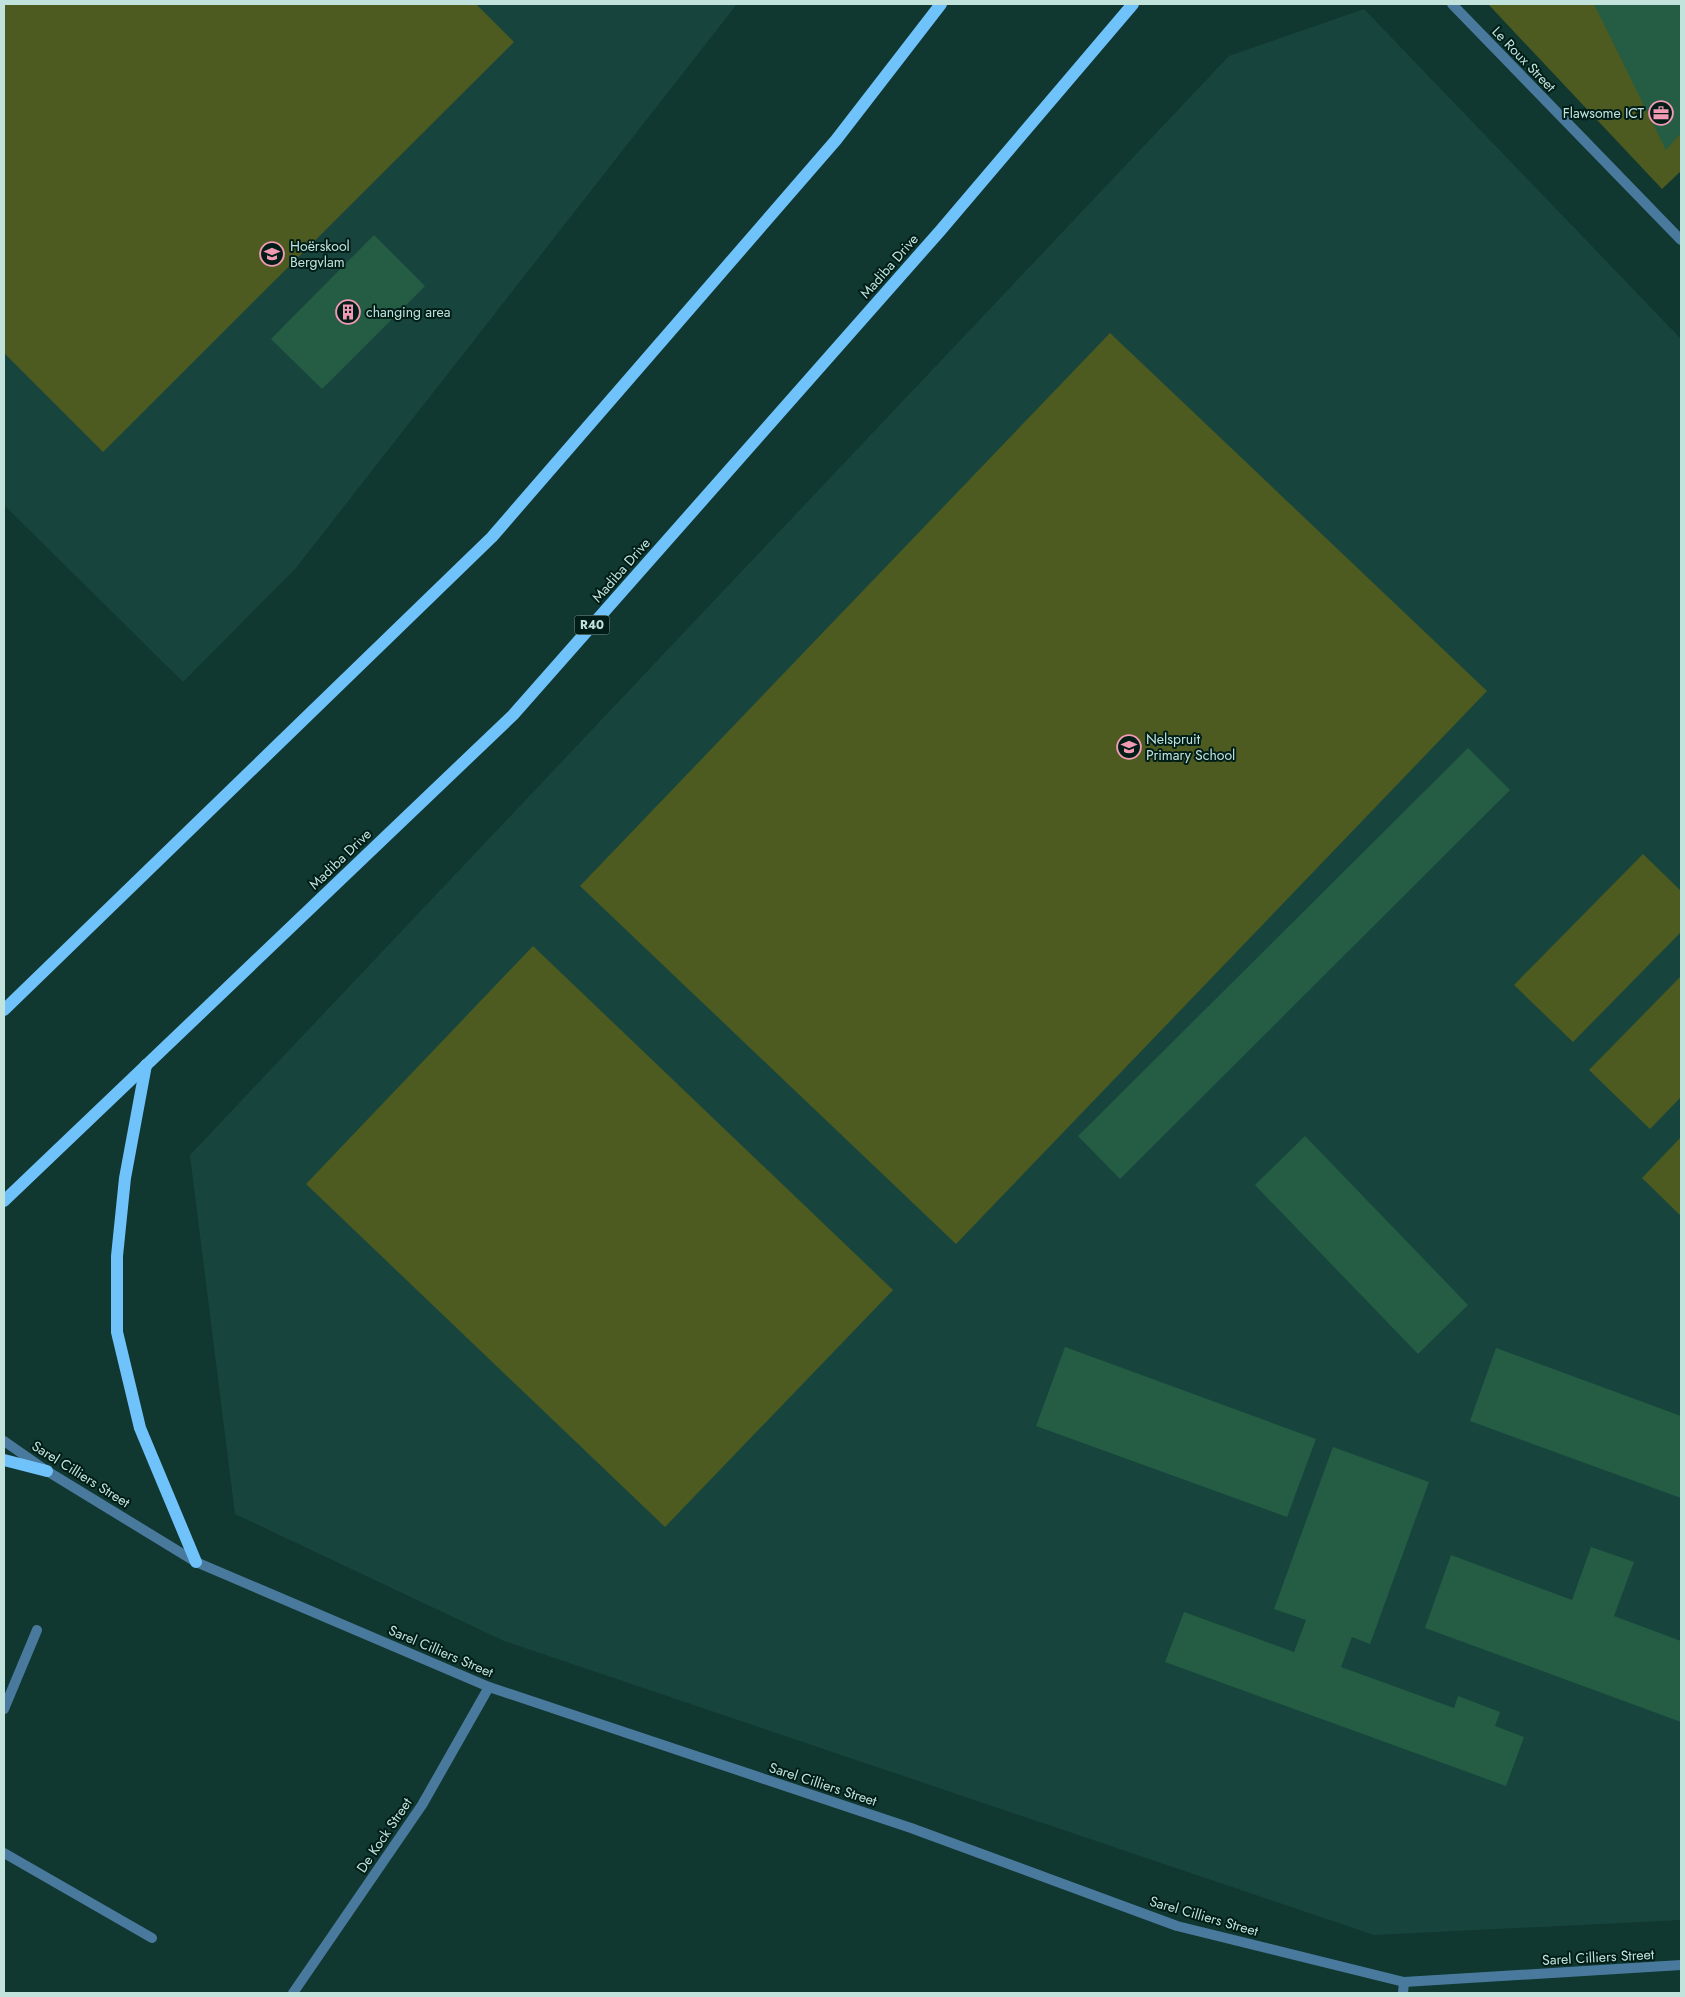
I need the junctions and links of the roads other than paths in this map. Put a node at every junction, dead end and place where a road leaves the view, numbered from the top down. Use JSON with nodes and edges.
{"nodes":[{"id":1,"x":941,"y":4,"type":"edge"},
{"id":2,"x":1134,"y":4,"type":"edge"},
{"id":3,"x":1143,"y":4,"type":"edge"},
{"id":4,"x":1452,"y":4,"type":"edge"},
{"id":5,"x":1125,"y":15,"type":"junction"},
{"id":6,"x":1681,"y":240,"type":"edge"},
{"id":7,"x":21,"y":994,"type":"junction"},
{"id":8,"x":4,"y":999,"type":"edge"},
{"id":9,"x":4,"y":1010,"type":"edge"},
{"id":10,"x":146,"y":1065,"type":"junction"},
{"id":11,"x":4,"y":1201,"type":"edge"},
{"id":12,"x":4,"y":1441,"type":"edge"},
{"id":13,"x":4,"y":1460,"type":"edge"},
{"id":14,"x":47,"y":1471,"type":"junction"},
{"id":15,"x":196,"y":1562,"type":"junction"},
{"id":16,"x":37,"y":1630,"type":"dead end"},
{"id":17,"x":489,"y":1687,"type":"junction"},
{"id":18,"x":4,"y":1710,"type":"edge"},
{"id":19,"x":4,"y":1853,"type":"edge"},
{"id":20,"x":152,"y":1938,"type":"dead end"},
{"id":21,"x":1681,"y":1965,"type":"edge"},
{"id":22,"x":1404,"y":1982,"type":"junction"},
{"id":23,"x":293,"y":1993,"type":"edge"},
{"id":24,"x":1403,"y":1993,"type":"edge"}],
"edges":[{"from":1,"to":7,"type":"main road"},
{"from":2,"to":5,"type":"main road","name":"Madiba Drive","number":"R40"},
{"from":3,"to":5,"type":"main road"},
{"from":4,"to":6,"type":"street","name":"Le Roux Street"},
{"from":5,"to":10,"type":"main road","name":"Madiba Drive","number":"R40"},
{"from":7,"to":8,"type":"main road"},
{"from":7,"to":9,"type":"main road"},
{"from":10,"to":11,"type":"main road","name":"Madiba Drive","number":"R40"},
{"from":10,"to":15,"type":"main road"},
{"from":12,"to":14,"type":"street","name":"Sarel Cilliers Street"},
{"from":13,"to":14,"type":"main road"},
{"from":14,"to":15,"type":"street","name":"Sarel Cilliers Street"},
{"from":15,"to":17,"type":"street","name":"Sarel Cilliers Street"},
{"from":16,"to":18,"type":"street"},
{"from":17,"to":22,"type":"street","name":"Sarel Cilliers Street"},
{"from":17,"to":23,"type":"street","name":"De Kock Street"},
{"from":19,"to":20,"type":"street"},
{"from":21,"to":22,"type":"street","name":"Sarel Cilliers Street"},
{"from":22,"to":24,"type":"street"}]}
